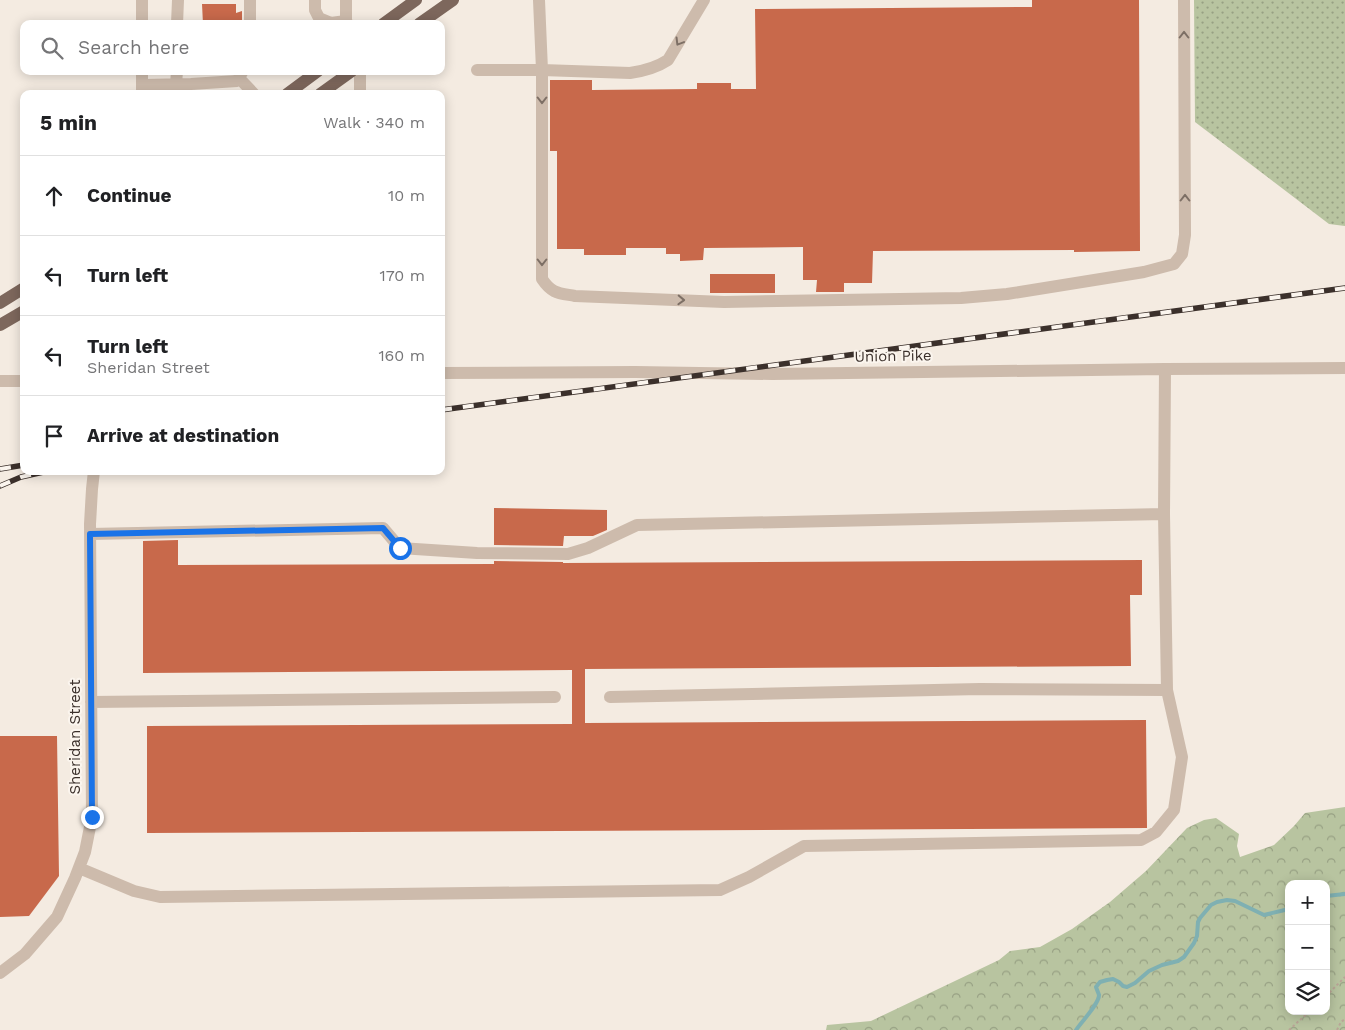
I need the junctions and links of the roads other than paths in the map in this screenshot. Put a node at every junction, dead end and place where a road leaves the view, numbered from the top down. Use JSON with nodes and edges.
{"nodes":[{"id":1,"x":142,"y":0,"type":"edge"},
{"id":2,"x":178,"y":0,"type":"edge"},
{"id":3,"x":250,"y":0,"type":"edge"},
{"id":4,"x":314,"y":0,"type":"edge"},
{"id":5,"x":346,"y":0,"type":"edge"},
{"id":6,"x":416,"y":0,"type":"edge"},
{"id":7,"x":453,"y":0,"type":"edge"},
{"id":8,"x":539,"y":0,"type":"edge"},
{"id":9,"x":704,"y":0,"type":"edge"},
{"id":10,"x":1184,"y":0,"type":"edge"},
{"id":11,"x":142,"y":20,"type":"edge"},
{"id":12,"x":177,"y":20,"type":"edge"},
{"id":13,"x":250,"y":20,"type":"edge"},
{"id":14,"x":324,"y":20,"type":"edge"},
{"id":15,"x":347,"y":20,"type":"edge"},
{"id":16,"x":388,"y":20,"type":"edge"},
{"id":17,"x":425,"y":20,"type":"edge"},
{"id":18,"x":477,"y":70,"type":"dead end"},
{"id":19,"x":542,"y":70,"type":"junction"},
{"id":20,"x":142,"y":75,"type":"edge"},
{"id":21,"x":241,"y":75,"type":"edge"},
{"id":22,"x":313,"y":75,"type":"edge"},
{"id":23,"x":346,"y":75,"type":"edge"},
{"id":24,"x":360,"y":75,"type":"edge"},
{"id":25,"x":176,"y":78,"type":"edge"},
{"id":26,"x":142,"y":89,"type":"edge"},
{"id":27,"x":251,"y":90,"type":"edge"},
{"id":28,"x":292,"y":90,"type":"edge"},
{"id":29,"x":326,"y":90,"type":"edge"},
{"id":30,"x":360,"y":90,"type":"edge"},
{"id":31,"x":20,"y":290,"type":"edge"},
{"id":32,"x":0,"y":303,"type":"edge"},
{"id":33,"x":20,"y":314,"type":"edge"},
{"id":34,"x":0,"y":325,"type":"edge"},
{"id":35,"x":1345,"y":368,"type":"edge"},
{"id":36,"x":1165,"y":369,"type":"junction"},
{"id":37,"x":445,"y":373,"type":"edge"},
{"id":38,"x":0,"y":381,"type":"edge"},
{"id":39,"x":20,"y":381,"type":"edge"},
{"id":40,"x":94,"y":475,"type":"edge"},
{"id":41,"x":1164,"y":514,"type":"junction"},
{"id":42,"x":90,"y":534,"type":"junction"},
{"id":43,"x":1167,"y":690,"type":"junction"},
{"id":44,"x":555,"y":697,"type":"dead end"},
{"id":45,"x":610,"y":697,"type":"dead end"},
{"id":46,"x":91,"y":702,"type":"junction"},
{"id":47,"x":79,"y":868,"type":"junction"},
{"id":48,"x":0,"y":973,"type":"edge"}],
"edges":[{"from":1,"to":11,"type":"street"},
{"from":2,"to":12,"type":"street"},
{"from":3,"to":13,"type":"street"},
{"from":4,"to":14,"type":"street"},
{"from":5,"to":15,"type":"street"},
{"from":6,"to":16,"type":"main road"},
{"from":7,"to":17,"type":"main road"},
{"from":8,"to":19,"type":"street"},
{"from":9,"to":19,"type":"street","one_way":true},
{"from":19,"to":10,"type":"street","one_way":true},
{"from":18,"to":19,"type":"street"},
{"from":20,"to":26,"type":"street"},
{"from":21,"to":25,"type":"street"},
{"from":21,"to":27,"type":"street"},
{"from":22,"to":28,"type":"main road"},
{"from":23,"to":29,"type":"main road"},
{"from":24,"to":30,"type":"street"},
{"from":25,"to":26,"type":"street"},
{"from":31,"to":32,"type":"main road"},
{"from":33,"to":34,"type":"main road"},
{"from":35,"to":36,"type":"street","name":"Union Pike"},
{"from":36,"to":37,"type":"street","name":"Union Pike"},
{"from":36,"to":41,"type":"street"},
{"from":38,"to":39,"type":"street"},
{"from":40,"to":42,"type":"street","name":"Sheridan Street"},
{"from":41,"to":42,"type":"street"},
{"from":41,"to":43,"type":"street"},
{"from":42,"to":46,"type":"street","name":"Sheridan Street"},
{"from":43,"to":45,"type":"street"},
{"from":43,"to":47,"type":"street"},
{"from":44,"to":46,"type":"street"},
{"from":46,"to":47,"type":"street","name":"Sheridan Street"},
{"from":47,"to":48,"type":"street","name":"Sheridan Street"}]}
